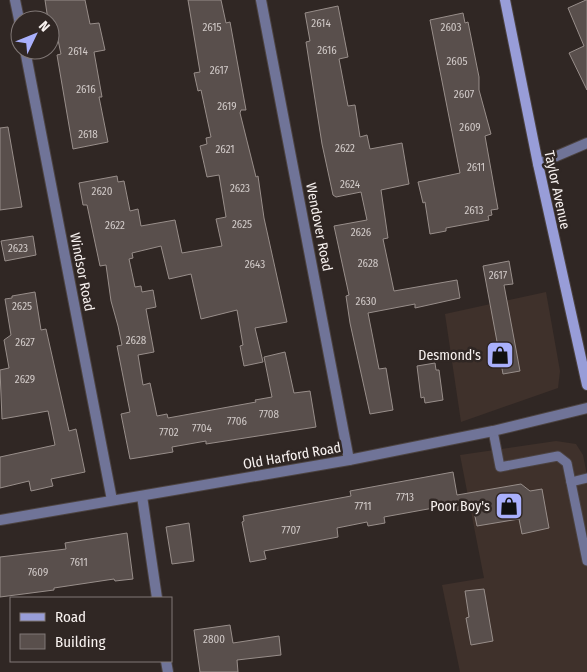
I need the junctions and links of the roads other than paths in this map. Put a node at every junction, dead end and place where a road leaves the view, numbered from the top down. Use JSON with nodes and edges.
{"nodes":[{"id":1,"x":261,"y":0,"type":"edge"},
{"id":2,"x":505,"y":0,"type":"edge"},
{"id":3,"x":27,"y":60,"type":"edge"},
{"id":4,"x":587,"y":143,"type":"edge"},
{"id":5,"x":538,"y":164,"type":"junction"},
{"id":6,"x":587,"y":385,"type":"edge"},
{"id":7,"x":587,"y":408,"type":"edge"},
{"id":8,"x":493,"y":431,"type":"junction"},
{"id":9,"x":349,"y":460,"type":"junction"},
{"id":10,"x":587,"y":478,"type":"edge"},
{"id":11,"x":571,"y":482,"type":"junction"},
{"id":12,"x":142,"y":496,"type":"junction"},
{"id":13,"x":112,"y":500,"type":"junction"},
{"id":14,"x":0,"y":520,"type":"edge"},
{"id":15,"x":587,"y":561,"type":"edge"},
{"id":16,"x":157,"y":597,"type":"edge"}],
"edges":[{"from":1,"to":9,"type":"street","name":"Wendover Road"},
{"from":2,"to":5,"type":"main road","name":"Taylor Avenue"},
{"from":3,"to":13,"type":"street","name":"Windsor Road"},
{"from":4,"to":5,"type":"street"},
{"from":5,"to":6,"type":"main road","name":"Taylor Avenue"},
{"from":7,"to":8,"type":"street","name":"Old Harford Road"},
{"from":8,"to":9,"type":"street","name":"Old Harford Road"},
{"from":8,"to":11,"type":"lane"},
{"from":9,"to":12,"type":"street","name":"Old Harford Road"},
{"from":10,"to":11,"type":"lane"},
{"from":11,"to":15,"type":"lane"},
{"from":12,"to":13,"type":"street","name":"Old Harford Road"},
{"from":12,"to":16,"type":"street"},
{"from":13,"to":14,"type":"street","name":"Old Harford Road"}]}
